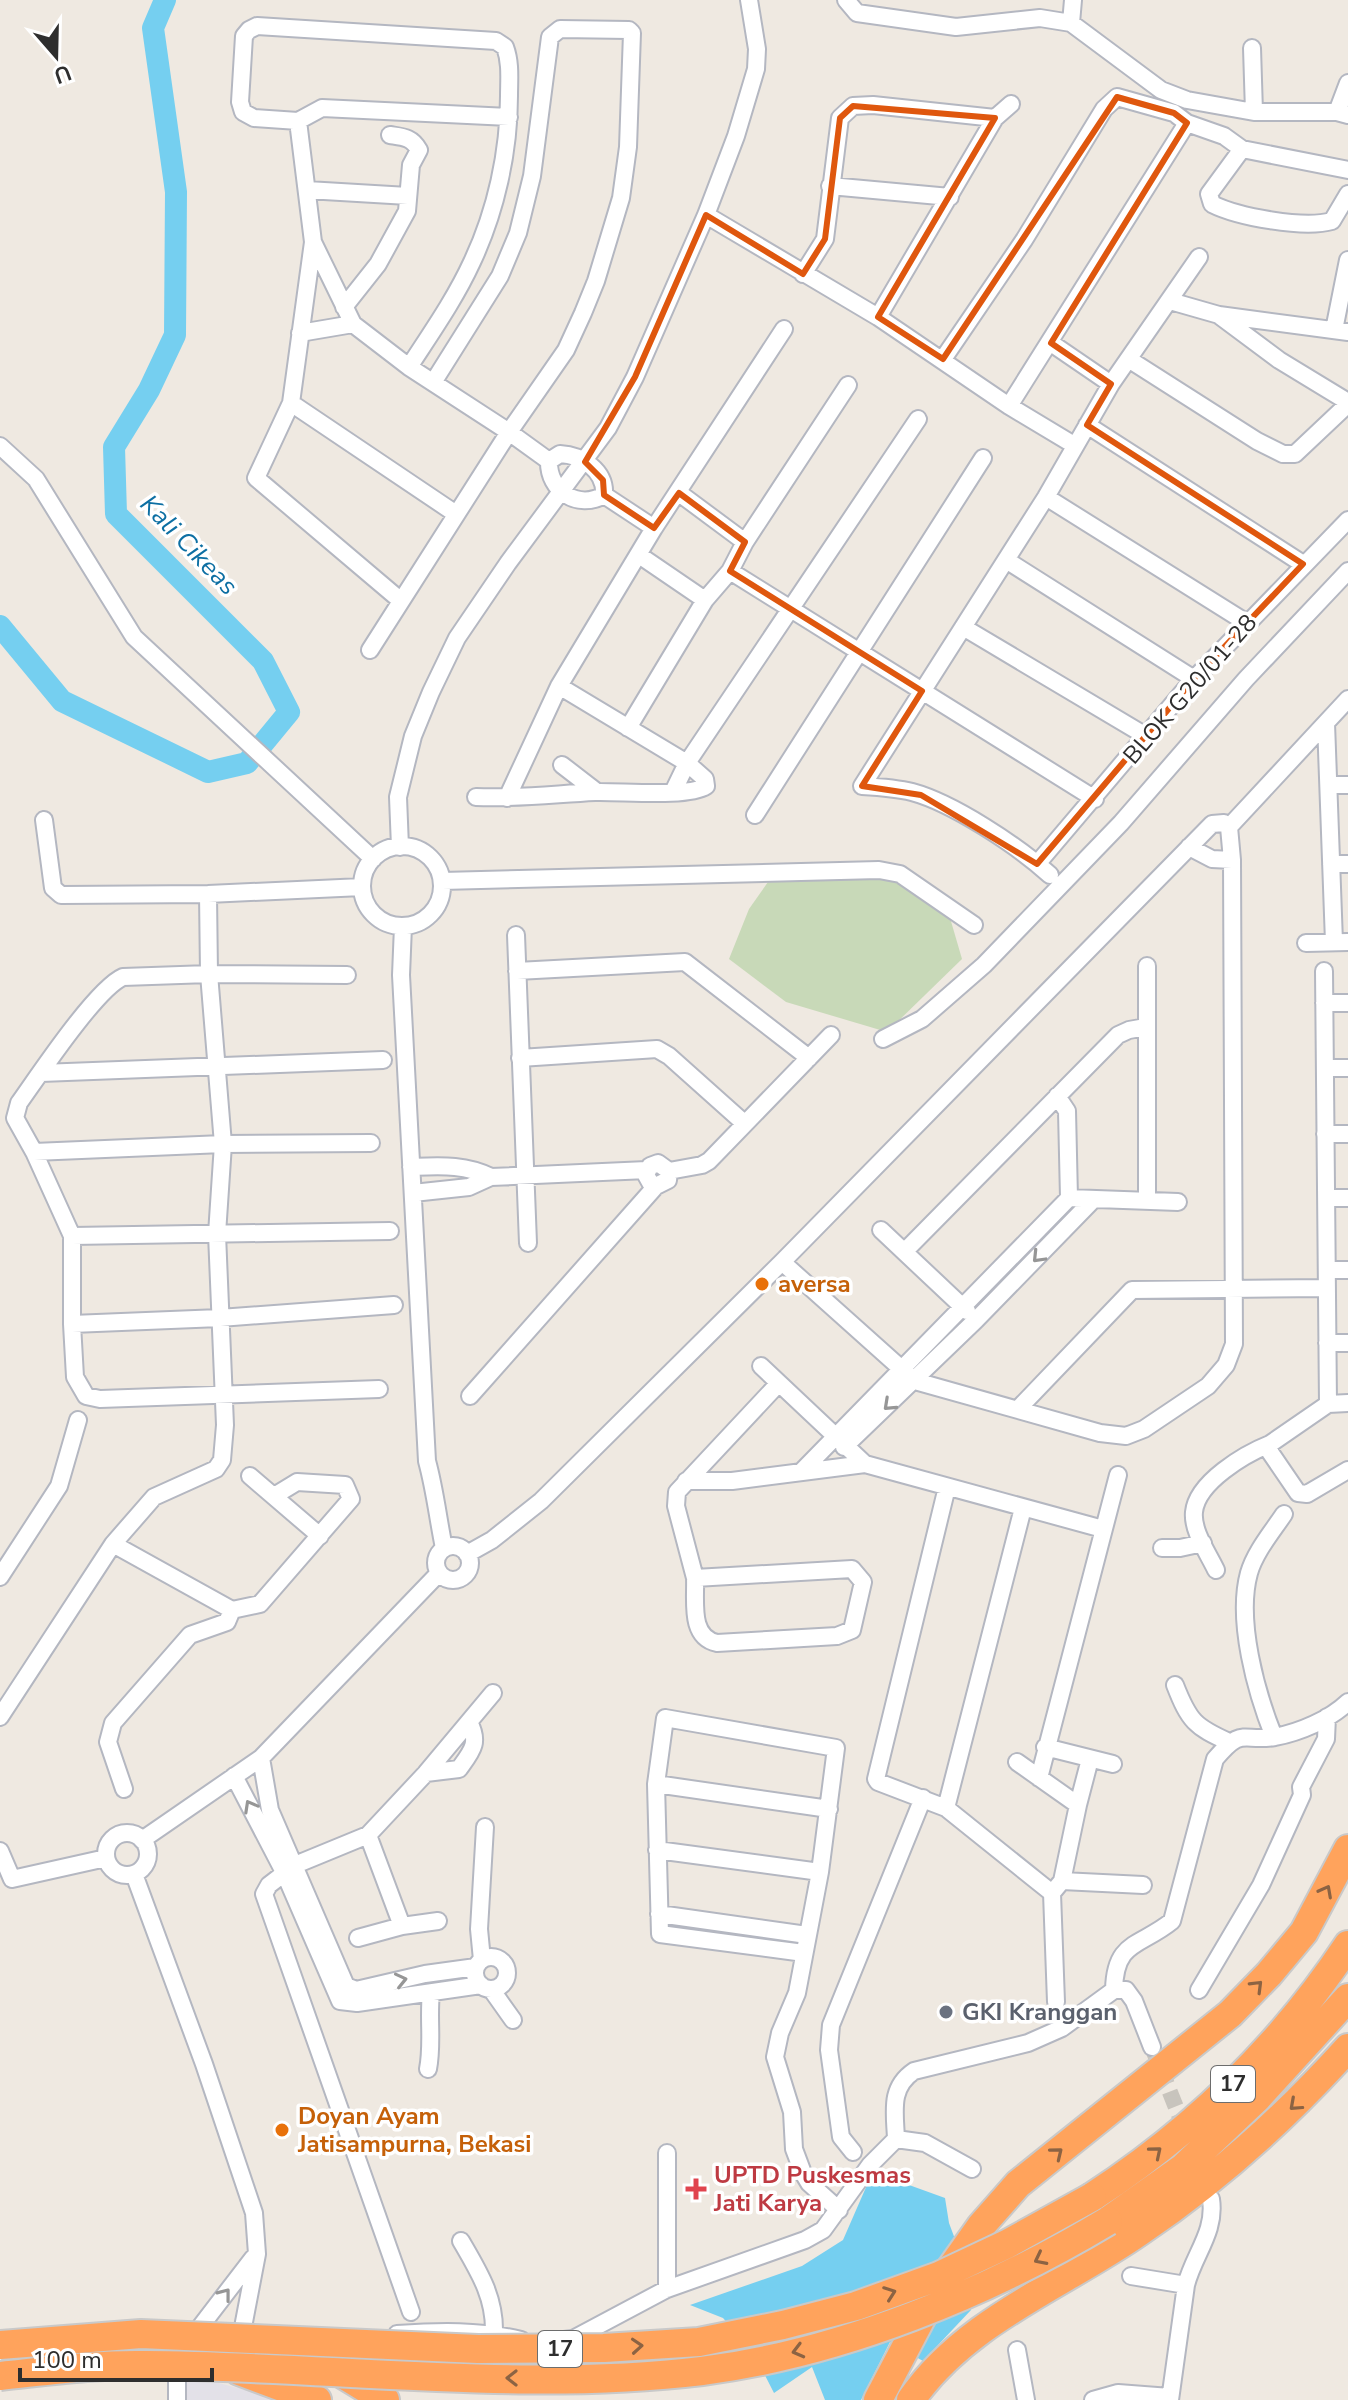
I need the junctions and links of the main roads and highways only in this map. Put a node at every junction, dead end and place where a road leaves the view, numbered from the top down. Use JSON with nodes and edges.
{"nodes":[{"id":1,"x":1348,"y":1849,"type":"edge"},
{"id":2,"x":1348,"y":1945,"type":"edge"},
{"id":3,"x":1348,"y":1998,"type":"edge"},
{"id":4,"x":1348,"y":2048,"type":"edge"},
{"id":5,"x":0,"y":2338,"type":"edge"},
{"id":6,"x":0,"y":2345,"type":"edge"},
{"id":7,"x":186,"y":2345,"type":"junction"},
{"id":8,"x":0,"y":2366,"type":"edge"},
{"id":9,"x":0,"y":2376,"type":"edge"},
{"id":10,"x":317,"y":2400,"type":"edge"},
{"id":11,"x":385,"y":2400,"type":"edge"},
{"id":12,"x":878,"y":2400,"type":"edge"},
{"id":13,"x":911,"y":2400,"type":"edge"}],
"edges":[{"from":12,"to":1,"type":"highway","one_way":true,"bridge":true},
{"from":6,"to":2,"type":"highway","number":"17","one_way":true,"bridge":true},
{"from":3,"to":9,"type":"highway","number":"17","one_way":true,"bridge":true},
{"from":4,"to":13,"type":"highway","one_way":true},
{"from":5,"to":7,"type":"highway"},
{"from":7,"to":8,"type":"highway"},
{"from":7,"to":10,"type":"highway"},
{"from":7,"to":11,"type":"highway"}]}
